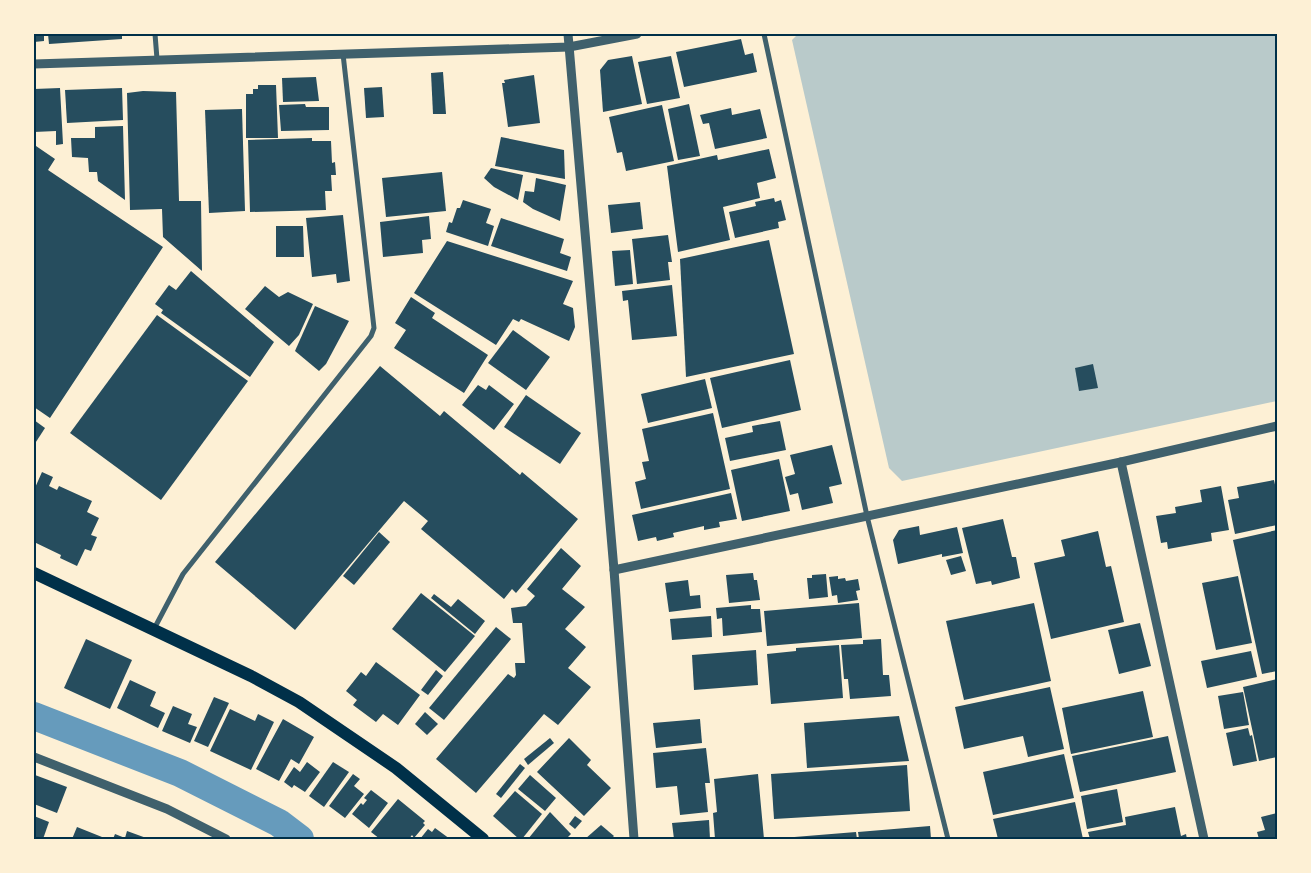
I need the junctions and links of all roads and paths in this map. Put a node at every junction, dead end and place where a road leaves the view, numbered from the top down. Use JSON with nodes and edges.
{"nodes":[{"id":1,"x":155,"y":34,"type":"edge"},
{"id":2,"x":568,"y":34,"type":"edge"},
{"id":3,"x":637,"y":34,"type":"edge"},
{"id":4,"x":764,"y":34,"type":"edge"},
{"id":5,"x":569,"y":47,"type":"junction"},
{"id":6,"x":343,"y":54,"type":"junction"},
{"id":7,"x":157,"y":59,"type":"junction"},
{"id":8,"x":34,"y":64,"type":"edge"},
{"id":9,"x":1277,"y":426,"type":"edge"},
{"id":10,"x":1121,"y":462,"type":"junction"},
{"id":11,"x":867,"y":516,"type":"junction"},
{"id":12,"x":614,"y":570,"type":"junction"},
{"id":13,"x":34,"y":574,"type":"edge"},
{"id":14,"x":153,"y":630,"type":"junction"},
{"id":15,"x":34,"y":757,"type":"edge"},
{"id":16,"x":226,"y":839,"type":"edge"},
{"id":17,"x":483,"y":839,"type":"edge"},
{"id":18,"x":634,"y":839,"type":"edge"},
{"id":19,"x":948,"y":839,"type":"edge"},
{"id":20,"x":1204,"y":839,"type":"edge"}],
"edges":[{"from":1,"to":7,"type":"street"},
{"from":2,"to":5,"type":"street"},
{"from":3,"to":5,"type":"street"},
{"from":4,"to":11,"type":"street"},
{"from":5,"to":6,"type":"street"},
{"from":5,"to":12,"type":"street"},
{"from":6,"to":7,"type":"street"},
{"from":6,"to":14,"type":"street"},
{"from":7,"to":8,"type":"street"},
{"from":9,"to":10,"type":"street"},
{"from":10,"to":11,"type":"street"},
{"from":10,"to":20,"type":"street"},
{"from":11,"to":12,"type":"street"},
{"from":11,"to":19,"type":"street"},
{"from":12,"to":18,"type":"street"},
{"from":13,"to":14,"type":"main road"},
{"from":14,"to":17,"type":"main road"},
{"from":15,"to":16,"type":"street"}]}
